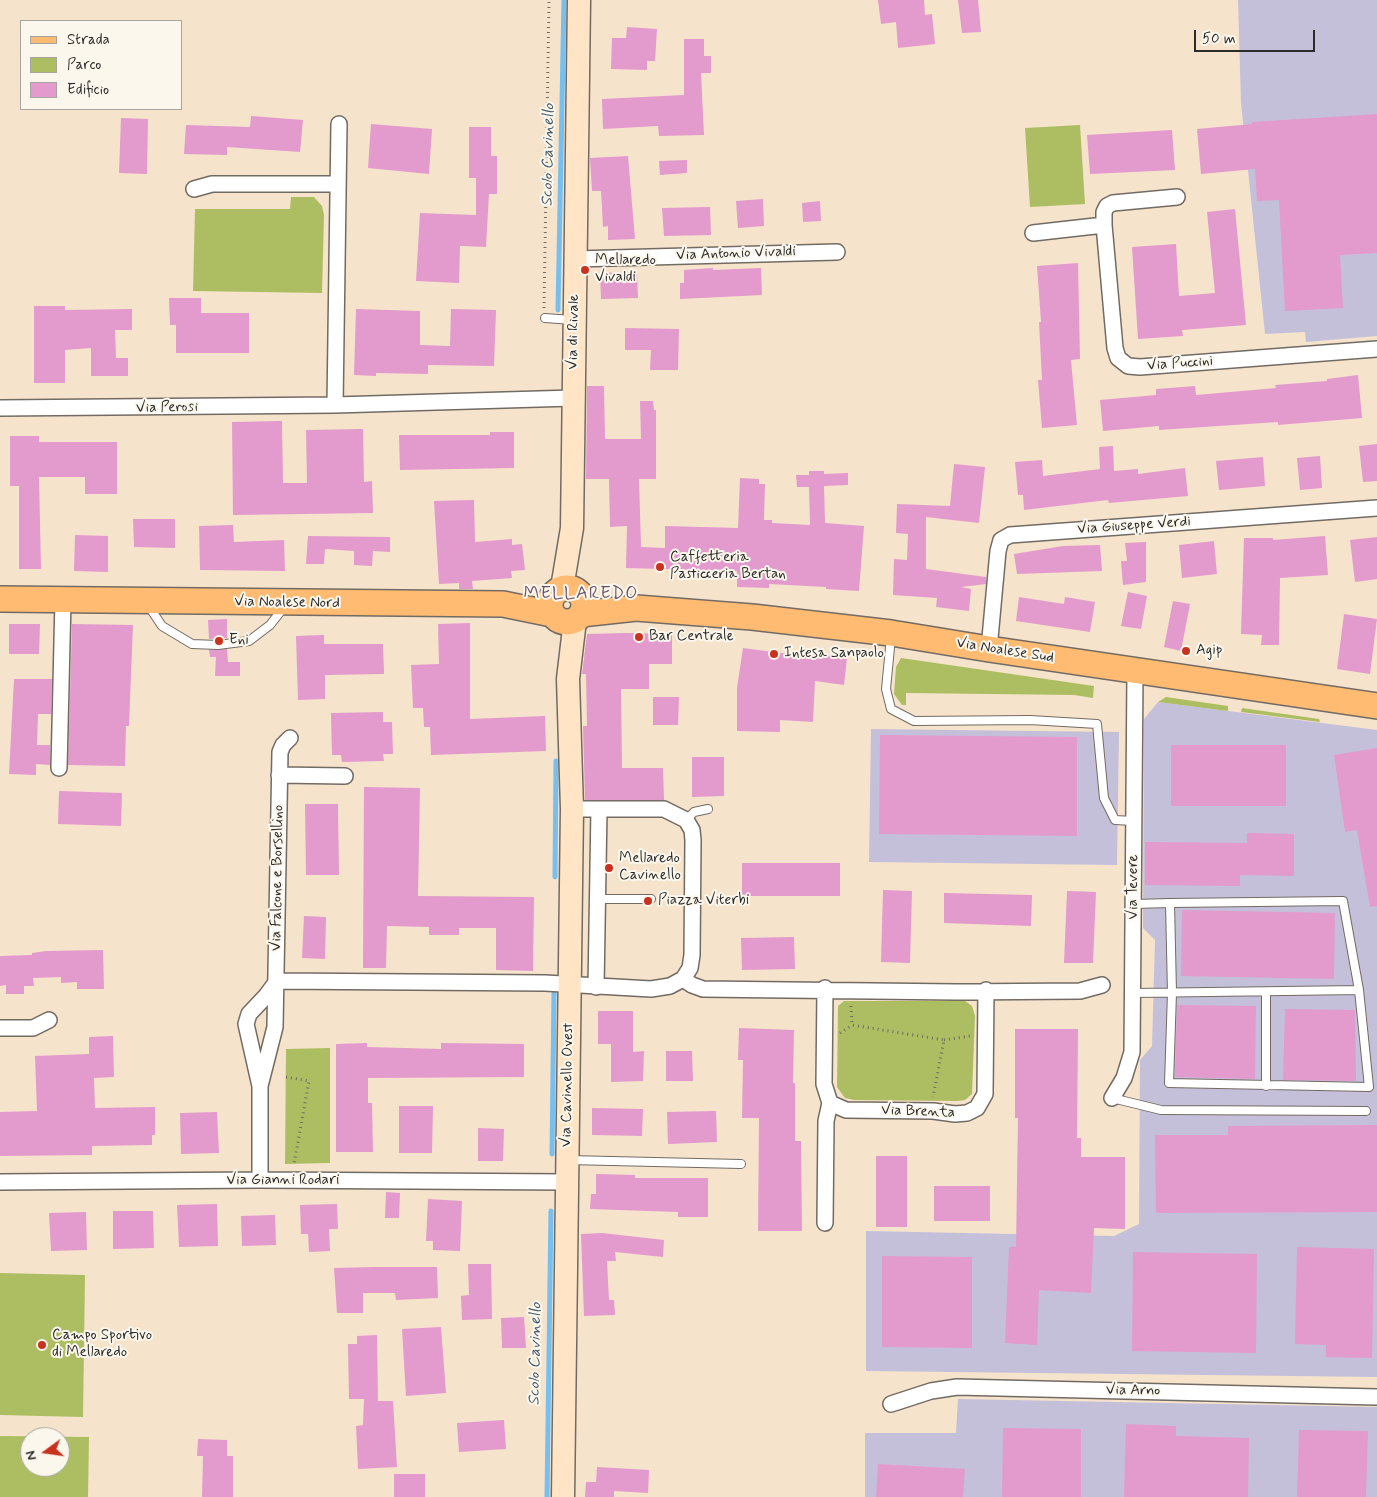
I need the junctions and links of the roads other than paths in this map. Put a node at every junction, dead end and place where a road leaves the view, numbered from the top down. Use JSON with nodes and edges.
{"nodes":[{"id":1,"x":579,"y":0,"type":"edge"},
{"id":2,"x":339,"y":124,"type":"dead end"},
{"id":3,"x":338,"y":184,"type":"junction"},
{"id":4,"x":194,"y":190,"type":"dead end"},
{"id":5,"x":1177,"y":197,"type":"dead end"},
{"id":6,"x":1104,"y":225,"type":"junction"},
{"id":7,"x":1033,"y":233,"type":"dead end"},
{"id":8,"x":837,"y":252,"type":"dead end"},
{"id":9,"x":575,"y":259,"type":"junction"},
{"id":10,"x":545,"y":318,"type":"road end"},
{"id":11,"x":574,"y":320,"type":"junction"},
{"id":12,"x":1377,"y":349,"type":"edge"},
{"id":13,"x":573,"y":398,"type":"junction"},
{"id":14,"x":335,"y":405,"type":"junction"},
{"id":15,"x":0,"y":408,"type":"edge"},
{"id":16,"x":1377,"y":508,"type":"edge"},
{"id":17,"x":0,"y":599,"type":"edge"},
{"id":18,"x":63,"y":600,"type":"junction"},
{"id":19,"x":145,"y":601,"type":"junction"},
{"id":20,"x":288,"y":603,"type":"junction"},
{"id":21,"x":567,"y":605,"type":"junction"},
{"id":22,"x":891,"y":633,"type":"junction"},
{"id":23,"x":989,"y":649,"type":"junction"},
{"id":24,"x":1135,"y":671,"type":"junction"},
{"id":25,"x":1377,"y":706,"type":"edge"},
{"id":26,"x":290,"y":738,"type":"dead end"},
{"id":27,"x":59,"y":768,"type":"dead end"},
{"id":28,"x":279,"y":775,"type":"junction"},
{"id":29,"x":345,"y":776,"type":"dead end"},
{"id":30,"x":572,"y":809,"type":"junction"},
{"id":31,"x":599,"y":809,"type":"junction"},
{"id":32,"x":708,"y":809,"type":"dead end"},
{"id":33,"x":686,"y":820,"type":"junction"},
{"id":34,"x":1133,"y":821,"type":"junction"},
{"id":35,"x":651,"y":899,"type":"dead end"},
{"id":36,"x":599,"y":900,"type":"junction"},
{"id":37,"x":1170,"y":903,"type":"junction"},
{"id":38,"x":1134,"y":904,"type":"junction"},
{"id":39,"x":683,"y":979,"type":"junction"},
{"id":40,"x":277,"y":980,"type":"junction"},
{"id":41,"x":569,"y":985,"type":"junction"},
{"id":42,"x":1102,"y":985,"type":"dead end"},
{"id":43,"x":596,"y":987,"type":"junction"},
{"id":44,"x":825,"y":988,"type":"junction"},
{"id":45,"x":986,"y":990,"type":"junction"},
{"id":46,"x":1359,"y":990,"type":"junction"},
{"id":47,"x":1134,"y":993,"type":"junction"},
{"id":48,"x":1172,"y":993,"type":"junction"},
{"id":49,"x":1266,"y":993,"type":"junction"},
{"id":50,"x":49,"y":1020,"type":"dead end"},
{"id":51,"x":0,"y":1028,"type":"edge"},
{"id":52,"x":260,"y":1086,"type":"junction"},
{"id":53,"x":1266,"y":1086,"type":"junction"},
{"id":54,"x":1112,"y":1098,"type":"joint"},
{"id":55,"x":830,"y":1102,"type":"junction"},
{"id":56,"x":1366,"y":1111,"type":"dead end"},
{"id":57,"x":742,"y":1164,"type":"dead end"},
{"id":58,"x":566,"y":1171,"type":"junction"},
{"id":59,"x":260,"y":1180,"type":"junction"},
{"id":60,"x":0,"y":1182,"type":"edge"},
{"id":61,"x":825,"y":1223,"type":"dead end"},
{"id":62,"x":1377,"y":1397,"type":"edge"},
{"id":63,"x":892,"y":1404,"type":"dead end"},
{"id":64,"x":563,"y":1497,"type":"edge"}],
"edges":[{"from":1,"to":9,"type":"street","name":"Via di Rivale"},
{"from":2,"to":3,"type":"street"},
{"from":3,"to":4,"type":"street"},
{"from":3,"to":14,"type":"street"},
{"from":5,"to":6,"type":"street","name":"Via Puccini"},
{"from":6,"to":7,"type":"street"},
{"from":6,"to":12,"type":"street","name":"Via Puccini"},
{"from":8,"to":9,"type":"street","name":"Via Antonio Vivaldi"},
{"from":9,"to":11,"type":"street","name":"Via di Rivale"},
{"from":10,"to":11,"type":"lane"},
{"from":11,"to":13,"type":"street","name":"Via di Rivale"},
{"from":13,"to":14,"type":"street","name":"Via Perosi"},
{"from":13,"to":21,"type":"street","name":"Via di Rivale"},
{"from":14,"to":15,"type":"street","name":"Via Perosi"},
{"from":16,"to":23,"type":"street","name":"Via Giuseppe Verdi"},
{"from":17,"to":18,"type":"main road","name":"Via Noalese Nord"},
{"from":18,"to":19,"type":"main road","name":"Via Noalese Nord"},
{"from":18,"to":27,"type":"street"},
{"from":19,"to":20,"type":"main road","name":"Via Noalese Nord"},
{"from":19,"to":20,"type":"lane"},
{"from":20,"to":21,"type":"main road","name":"Via Noalese Nord"},
{"from":21,"to":22,"type":"main road","name":"Via Noalese Sud"},
{"from":21,"to":30,"type":"street","name":"Via Cavinello Ovest"},
{"from":22,"to":23,"type":"main road","name":"Via Noalese Sud"},
{"from":22,"to":34,"type":"lane"},
{"from":23,"to":24,"type":"main road","name":"Via Noalese Sud"},
{"from":24,"to":25,"type":"main road","name":"Via Noalese Sud"},
{"from":24,"to":34,"type":"street","name":"Via Tevere"},
{"from":26,"to":28,"type":"street","name":"Via Falcone e Borsellino"},
{"from":28,"to":29,"type":"street"},
{"from":28,"to":40,"type":"street","name":"Via Falcone e Borsellino"},
{"from":30,"to":31,"type":"street"},
{"from":30,"to":41,"type":"street","name":"Via Cavinello Ovest"},
{"from":31,"to":33,"type":"street"},
{"from":31,"to":36,"type":"street"},
{"from":32,"to":33,"type":"lane"},
{"from":33,"to":39,"type":"street"},
{"from":34,"to":38,"type":"street","name":"Via Tevere"},
{"from":35,"to":36,"type":"lane"},
{"from":36,"to":43,"type":"street"},
{"from":37,"to":38,"type":"lane"},
{"from":37,"to":46,"type":"lane"},
{"from":37,"to":48,"type":"lane"},
{"from":38,"to":47,"type":"street","name":"Via Tevere"},
{"from":39,"to":43,"type":"street"},
{"from":39,"to":44,"type":"street"},
{"from":40,"to":41,"type":"street"},
{"from":40,"to":52,"type":"street","name":"Via Falcone e Borsellino"},
{"from":40,"to":52,"type":"street","name":"Via Falcone e Borsellino"},
{"from":41,"to":43,"type":"street"},
{"from":41,"to":58,"type":"street","name":"Via Cavinello Ovest"},
{"from":42,"to":45,"type":"street"},
{"from":44,"to":45,"type":"street"},
{"from":44,"to":55,"type":"street"},
{"from":45,"to":55,"type":"street","name":"Via Brenta"},
{"from":46,"to":49,"type":"lane"},
{"from":46,"to":53,"type":"lane"},
{"from":47,"to":48,"type":"lane"},
{"from":47,"to":54,"type":"street","name":"Via Tevere"},
{"from":48,"to":49,"type":"lane"},
{"from":48,"to":53,"type":"lane"},
{"from":49,"to":53,"type":"lane"},
{"from":50,"to":51,"type":"street"},
{"from":52,"to":59,"type":"street","name":"Via Falcone e Borsellino"},
{"from":54,"to":56,"type":"lane"},
{"from":55,"to":61,"type":"street"},
{"from":57,"to":58,"type":"lane"},
{"from":58,"to":59,"type":"street","name":"Via Gianni Rodari"},
{"from":58,"to":64,"type":"street","name":"Via Cavinello Ovest"},
{"from":59,"to":60,"type":"street","name":"Via Gianni Rodari"},
{"from":62,"to":63,"type":"street","name":"Via Arno"}]}
